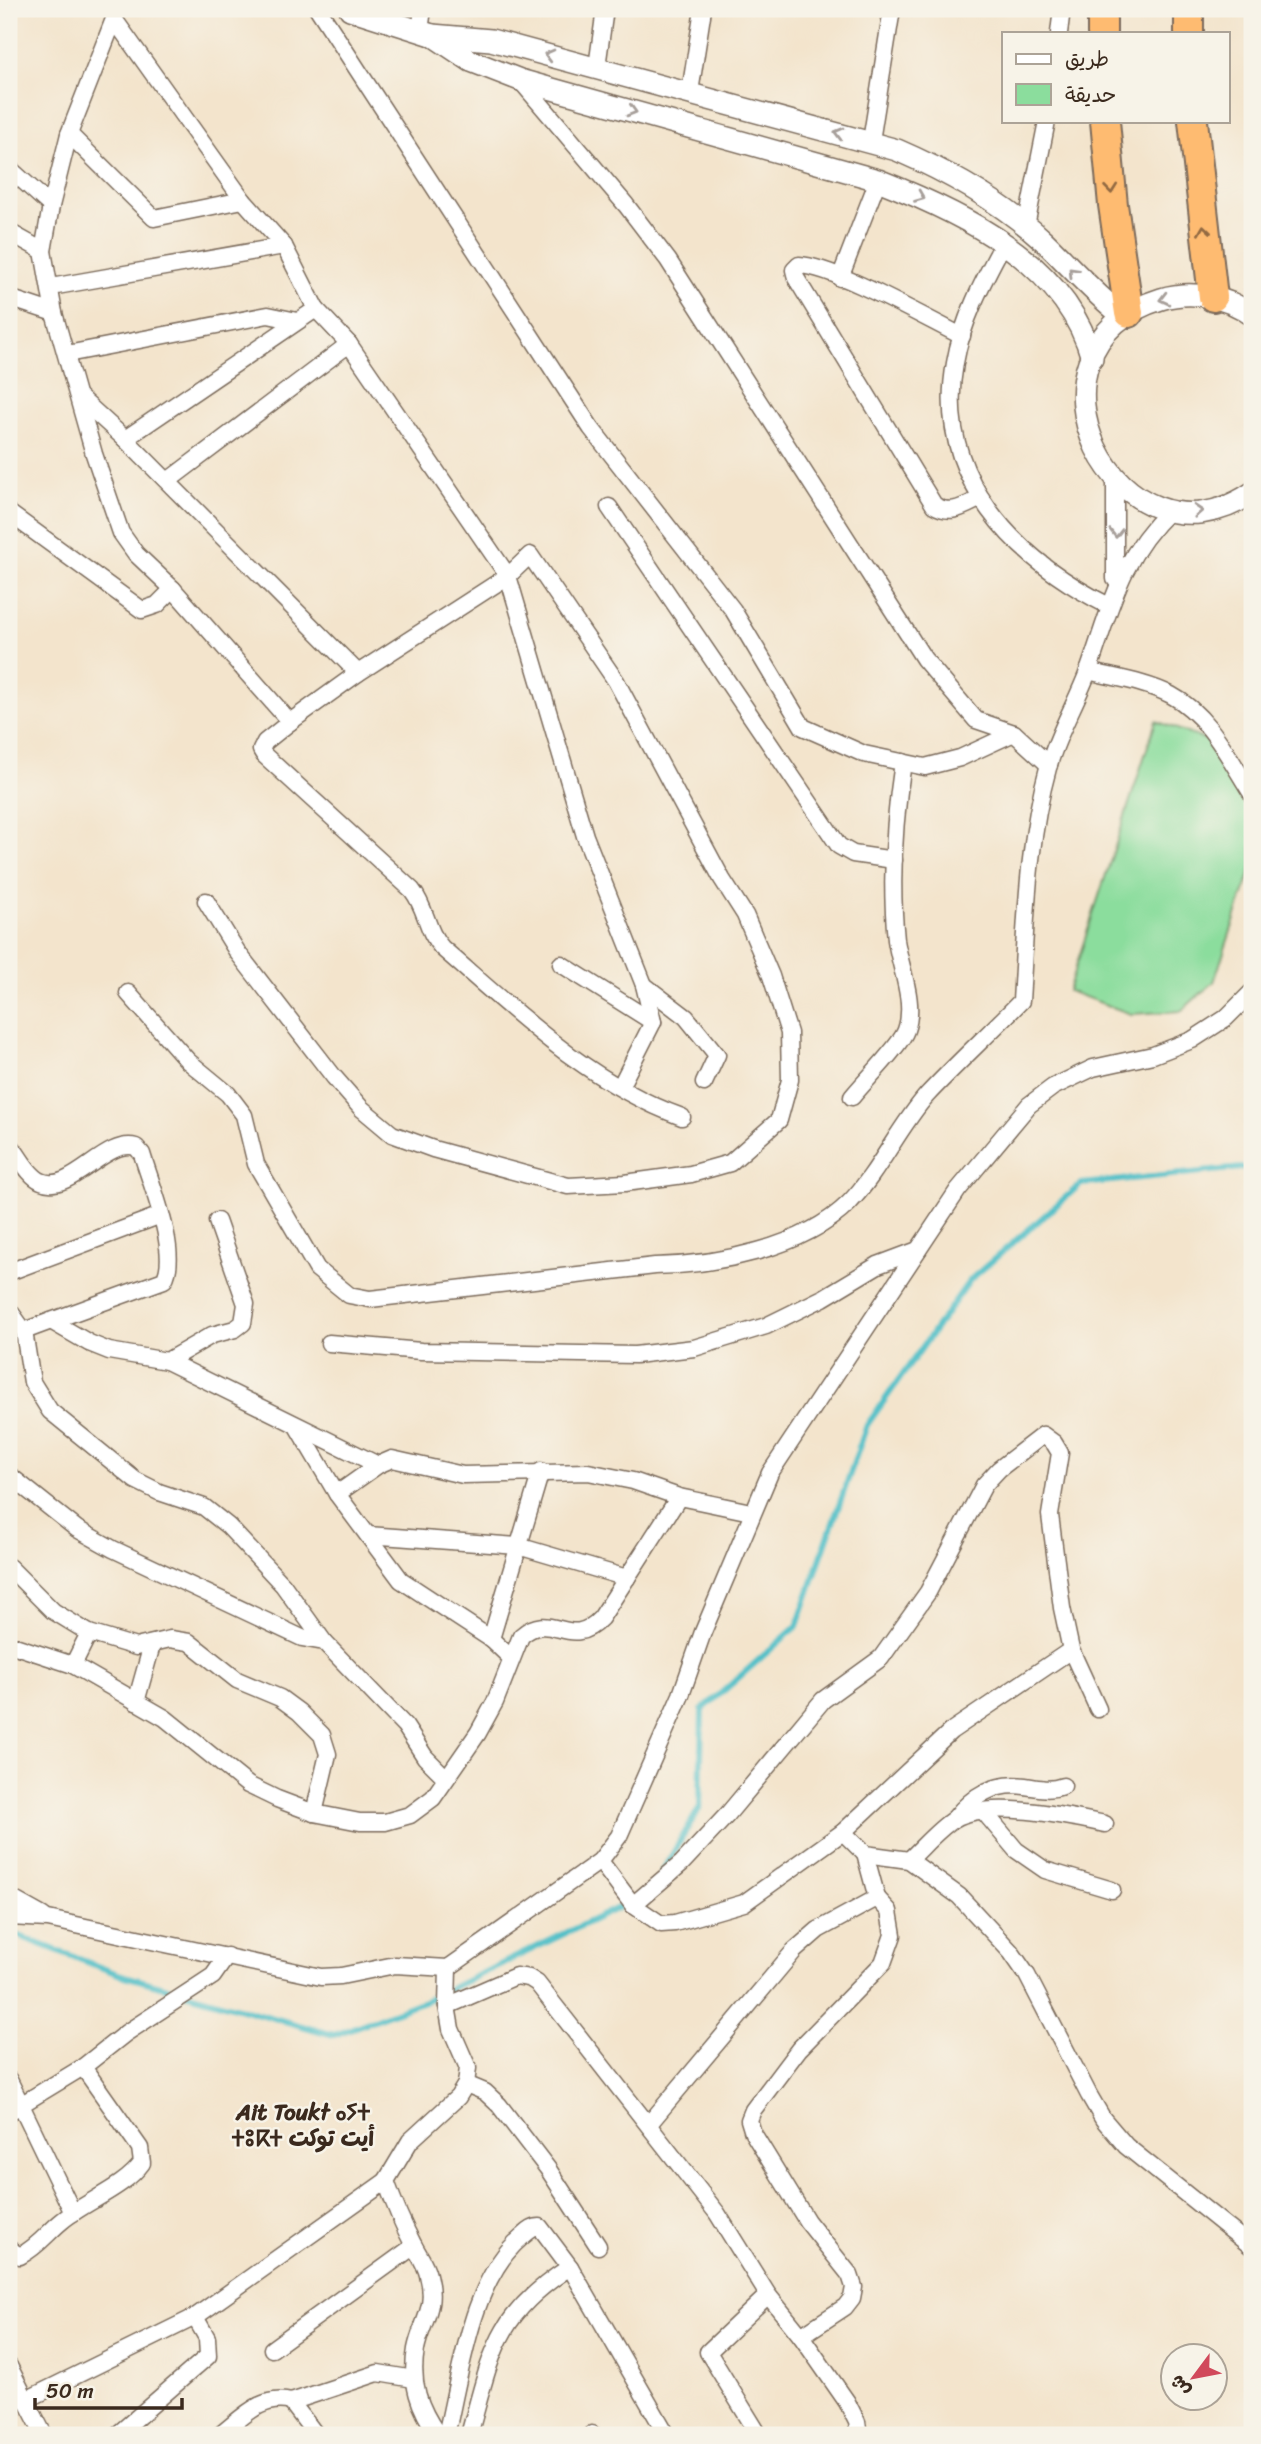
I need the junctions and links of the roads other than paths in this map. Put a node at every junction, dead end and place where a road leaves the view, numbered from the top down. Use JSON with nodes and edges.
{"nodes":[{"id":1,"x":318,"y":9,"type":"edge"},
{"id":2,"x":350,"y":9,"type":"edge"},
{"id":3,"x":423,"y":9,"type":"edge"},
{"id":4,"x":605,"y":9,"type":"edge"},
{"id":5,"x":703,"y":9,"type":"edge"},
{"id":6,"x":892,"y":9,"type":"edge"},
{"id":7,"x":1062,"y":9,"type":"edge"},
{"id":8,"x":1102,"y":9,"type":"edge"},
{"id":9,"x":1189,"y":9,"type":"edge"},
{"id":10,"x":116,"y":14,"type":"edge"},
{"id":11,"x":1059,"y":32,"type":"edge"},
{"id":12,"x":1102,"y":32,"type":"edge"},
{"id":13,"x":1189,"y":32,"type":"edge"},
{"id":14,"x":426,"y":33,"type":"junction"},
{"id":15,"x":491,"y":40,"type":"junction"},
{"id":16,"x":597,"y":67,"type":"junction"},
{"id":17,"x":489,"y":69,"type":"junction"},
{"id":18,"x":520,"y":80,"type":"junction"},
{"id":19,"x":690,"y":92,"type":"junction"},
{"id":20,"x":1047,"y":122,"type":"edge"},
{"id":21,"x":1105,"y":122,"type":"edge"},
{"id":22,"x":1193,"y":122,"type":"edge"},
{"id":23,"x":69,"y":134,"type":"junction"},
{"id":24,"x":871,"y":141,"type":"junction"},
{"id":25,"x":9,"y":168,"type":"edge"},
{"id":26,"x":878,"y":180,"type":"junction"},
{"id":27,"x":243,"y":200,"type":"junction"},
{"id":28,"x":51,"y":206,"type":"junction"},
{"id":29,"x":1026,"y":226,"type":"junction"},
{"id":30,"x":9,"y":232,"type":"edge"},
{"id":31,"x":1003,"y":244,"type":"junction"},
{"id":32,"x":284,"y":246,"type":"junction"},
{"id":33,"x":43,"y":251,"type":"junction"},
{"id":34,"x":840,"y":278,"type":"junction"},
{"id":35,"x":51,"y":287,"type":"junction"},
{"id":36,"x":9,"y":298,"type":"edge"},
{"id":37,"x":1213,"y":298,"type":"junction"},
{"id":38,"x":316,"y":309,"type":"junction"},
{"id":39,"x":54,"y":313,"type":"junction"},
{"id":40,"x":1127,"y":315,"type":"junction"},
{"id":41,"x":1252,"y":315,"type":"edge"},
{"id":42,"x":297,"y":321,"type":"junction"},
{"id":43,"x":962,"y":336,"type":"junction"},
{"id":44,"x":349,"y":344,"type":"junction"},
{"id":45,"x":67,"y":354,"type":"junction"},
{"id":46,"x":1092,"y":358,"type":"junction"},
{"id":47,"x":79,"y":397,"type":"junction"},
{"id":48,"x":125,"y":439,"type":"junction"},
{"id":49,"x":1115,"y":479,"type":"junction"},
{"id":50,"x":169,"y":480,"type":"junction"},
{"id":51,"x":1250,"y":497,"type":"edge"},
{"id":52,"x":981,"y":498,"type":"junction"},
{"id":53,"x":609,"y":507,"type":"dead end"},
{"id":54,"x":1170,"y":510,"type":"junction"},
{"id":55,"x":9,"y":513,"type":"edge"},
{"id":56,"x":508,"y":576,"type":"junction"},
{"id":57,"x":1115,"y":588,"type":"junction"},
{"id":58,"x":173,"y":589,"type":"junction"},
{"id":59,"x":1109,"y":606,"type":"junction"},
{"id":60,"x":1088,"y":671,"type":"junction"},
{"id":61,"x":358,"y":673,"type":"junction"},
{"id":62,"x":290,"y":722,"type":"junction"},
{"id":63,"x":1014,"y":733,"type":"junction"},
{"id":64,"x":903,"y":762,"type":"junction"},
{"id":65,"x":1049,"y":765,"type":"junction"},
{"id":66,"x":1252,"y":794,"type":"edge"},
{"id":67,"x":894,"y":860,"type":"junction"},
{"id":68,"x":206,"y":901,"type":"dead end"},
{"id":69,"x":561,"y":964,"type":"dead end"},
{"id":70,"x":644,"y":985,"type":"junction"},
{"id":71,"x":1252,"y":992,"type":"edge"},
{"id":72,"x":128,"y":993,"type":"dead end"},
{"id":73,"x":653,"y":1022,"type":"junction"},
{"id":74,"x":704,"y":1083,"type":"dead end"},
{"id":75,"x":620,"y":1087,"type":"junction"},
{"id":76,"x":852,"y":1097,"type":"dead end"},
{"id":77,"x":682,"y":1117,"type":"dead end"},
{"id":78,"x":9,"y":1144,"type":"edge"},
{"id":79,"x":161,"y":1216,"type":"junction"},
{"id":80,"x":217,"y":1221,"type":"dead end"},
{"id":81,"x":918,"y":1250,"type":"junction"},
{"id":82,"x":9,"y":1272,"type":"edge"},
{"id":83,"x":9,"y":1310,"type":"edge"},
{"id":84,"x":51,"y":1321,"type":"junction"},
{"id":85,"x":24,"y":1331,"type":"junction"},
{"id":86,"x":329,"y":1343,"type":"dead end"},
{"id":87,"x":167,"y":1361,"type":"junction"},
{"id":88,"x":298,"y":1428,"type":"junction"},
{"id":89,"x":378,"y":1465,"type":"junction"},
{"id":90,"x":541,"y":1471,"type":"junction"},
{"id":91,"x":9,"y":1475,"type":"edge"},
{"id":92,"x":337,"y":1494,"type":"junction"},
{"id":93,"x":679,"y":1497,"type":"junction"},
{"id":94,"x":751,"y":1513,"type":"junction"},
{"id":95,"x":368,"y":1535,"type":"junction"},
{"id":96,"x":519,"y":1546,"type":"junction"},
{"id":97,"x":9,"y":1567,"type":"edge"},
{"id":98,"x":627,"y":1578,"type":"junction"},
{"id":99,"x":89,"y":1633,"type":"junction"},
{"id":100,"x":491,"y":1639,"type":"junction"},
{"id":101,"x":324,"y":1642,"type":"junction"},
{"id":102,"x":9,"y":1644,"type":"edge"},
{"id":103,"x":152,"y":1645,"type":"junction"},
{"id":104,"x":1071,"y":1650,"type":"junction"},
{"id":105,"x":511,"y":1658,"type":"junction"},
{"id":106,"x":73,"y":1665,"type":"junction"},
{"id":107,"x":136,"y":1702,"type":"junction"},
{"id":108,"x":1098,"y":1709,"type":"dead end"},
{"id":109,"x":446,"y":1778,"type":"junction"},
{"id":110,"x":1063,"y":1786,"type":"dead end"},
{"id":111,"x":314,"y":1813,"type":"junction"},
{"id":112,"x":985,"y":1813,"type":"junction"},
{"id":113,"x":954,"y":1819,"type":"junction"},
{"id":114,"x":1105,"y":1824,"type":"dead end"},
{"id":115,"x":844,"y":1832,"type":"junction"},
{"id":116,"x":865,"y":1854,"type":"junction"},
{"id":117,"x":909,"y":1860,"type":"junction"},
{"id":118,"x":600,"y":1861,"type":"junction"},
{"id":119,"x":1112,"y":1890,"type":"dead end"},
{"id":120,"x":9,"y":1897,"type":"edge"},
{"id":121,"x":877,"y":1898,"type":"junction"},
{"id":122,"x":633,"y":1905,"type":"junction"},
{"id":123,"x":9,"y":1917,"type":"edge"},
{"id":124,"x":48,"y":1919,"type":"junction"},
{"id":125,"x":227,"y":1956,"type":"junction"},
{"id":126,"x":448,"y":1968,"type":"junction"},
{"id":127,"x":447,"y":2006,"type":"junction"},
{"id":128,"x":83,"y":2067,"type":"junction"},
{"id":129,"x":9,"y":2080,"type":"edge"},
{"id":130,"x":466,"y":2084,"type":"junction"},
{"id":131,"x":15,"y":2108,"type":"edge"},
{"id":132,"x":649,"y":2124,"type":"junction"},
{"id":133,"x":386,"y":2181,"type":"junction"},
{"id":134,"x":73,"y":2213,"type":"junction"},
{"id":135,"x":414,"y":2246,"type":"junction"},
{"id":136,"x":598,"y":2246,"type":"dead end"},
{"id":137,"x":1252,"y":2247,"type":"edge"},
{"id":138,"x":9,"y":2249,"type":"edge"},
{"id":139,"x":570,"y":2267,"type":"junction"},
{"id":140,"x":768,"y":2295,"type":"junction"},
{"id":141,"x":195,"y":2317,"type":"junction"},
{"id":142,"x":801,"y":2336,"type":"junction"},
{"id":143,"x":272,"y":2349,"type":"dead end"},
{"id":144,"x":9,"y":2366,"type":"edge"},
{"id":145,"x":414,"y":2379,"type":"junction"},
{"id":146,"x":26,"y":2400,"type":"junction"},
{"id":147,"x":291,"y":2402,"type":"junction"},
{"id":148,"x":44,"y":2435,"type":"edge"},
{"id":149,"x":117,"y":2435,"type":"edge"},
{"id":150,"x":220,"y":2435,"type":"edge"},
{"id":151,"x":316,"y":2435,"type":"edge"},
{"id":152,"x":438,"y":2435,"type":"edge"},
{"id":153,"x":446,"y":2435,"type":"edge"},
{"id":154,"x":469,"y":2435,"type":"edge"},
{"id":155,"x":667,"y":2435,"type":"edge"},
{"id":156,"x":759,"y":2435,"type":"edge"},
{"id":157,"x":859,"y":2435,"type":"edge"}],
"edges":[{"from":1,"to":64,"type":"street"},
{"from":2,"to":14,"type":"street"},
{"from":3,"to":14,"type":"street"},
{"from":4,"to":16,"type":"street"},
{"from":5,"to":19,"type":"street"},
{"from":6,"to":24,"type":"street"},
{"from":7,"to":11,"type":"street"},
{"from":8,"to":12,"type":"highway"},
{"from":9,"to":13,"type":"highway"},
{"from":10,"to":23,"type":"street"},
{"from":10,"to":27,"type":"street"},
{"from":14,"to":15,"type":"street"},
{"from":14,"to":17,"type":"street"},
{"from":16,"to":15,"type":"street","one_way":true},
{"from":15,"to":17,"type":"street"},
{"from":16,"to":19,"type":"street"},
{"from":17,"to":18,"type":"street"},
{"from":18,"to":26,"type":"street","one_way":true},
{"from":18,"to":63,"type":"street"},
{"from":24,"to":19,"type":"street","one_way":true},
{"from":20,"to":29,"type":"street"},
{"from":21,"to":40,"type":"highway","one_way":true},
{"from":37,"to":22,"type":"highway","one_way":true},
{"from":23,"to":27,"type":"street"},
{"from":23,"to":28,"type":"street"},
{"from":24,"to":29,"type":"street"},
{"from":25,"to":28,"type":"street"},
{"from":26,"to":31,"type":"street","one_way":true},
{"from":26,"to":34,"type":"street"},
{"from":27,"to":32,"type":"street"},
{"from":28,"to":33,"type":"street"},
{"from":40,"to":29,"type":"street","one_way":true},
{"from":30,"to":33,"type":"street"},
{"from":31,"to":43,"type":"street"},
{"from":31,"to":46,"type":"street"},
{"from":32,"to":35,"type":"street"},
{"from":32,"to":38,"type":"street"},
{"from":33,"to":35,"type":"street"},
{"from":34,"to":43,"type":"street"},
{"from":34,"to":52,"type":"street"},
{"from":35,"to":39,"type":"street"},
{"from":36,"to":39,"type":"street"},
{"from":37,"to":40,"type":"street","one_way":true},
{"from":37,"to":41,"type":"street"},
{"from":38,"to":42,"type":"street"},
{"from":38,"to":44,"type":"street"},
{"from":39,"to":45,"type":"street"},
{"from":40,"to":46,"type":"street"},
{"from":42,"to":45,"type":"street"},
{"from":42,"to":48,"type":"street"},
{"from":43,"to":52,"type":"street"},
{"from":44,"to":50,"type":"street"},
{"from":44,"to":56,"type":"street"},
{"from":45,"to":47,"type":"street"},
{"from":46,"to":49,"type":"street"},
{"from":47,"to":48,"type":"street"},
{"from":47,"to":58,"type":"street"},
{"from":48,"to":50,"type":"street"},
{"from":49,"to":54,"type":"street"},
{"from":49,"to":57,"type":"street","one_way":true},
{"from":50,"to":61,"type":"street"},
{"from":54,"to":51,"type":"street","one_way":true},
{"from":52,"to":59,"type":"street"},
{"from":53,"to":67,"type":"street"},
{"from":54,"to":57,"type":"street"},
{"from":55,"to":58,"type":"street"},
{"from":56,"to":61,"type":"street"},
{"from":56,"to":68,"type":"street"},
{"from":56,"to":70,"type":"street"},
{"from":57,"to":59,"type":"street"},
{"from":58,"to":62,"type":"street"},
{"from":59,"to":60,"type":"street"},
{"from":60,"to":65,"type":"street"},
{"from":60,"to":66,"type":"street"},
{"from":61,"to":62,"type":"street"},
{"from":62,"to":75,"type":"street"},
{"from":63,"to":64,"type":"street"},
{"from":63,"to":65,"type":"street"},
{"from":64,"to":67,"type":"street"},
{"from":65,"to":72,"type":"street"},
{"from":67,"to":76,"type":"street"},
{"from":69,"to":73,"type":"street"},
{"from":70,"to":73,"type":"street"},
{"from":70,"to":74,"type":"street"},
{"from":71,"to":81,"type":"street"},
{"from":73,"to":75,"type":"street"},
{"from":75,"to":77,"type":"street"},
{"from":78,"to":79,"type":"street"},
{"from":79,"to":82,"type":"street"},
{"from":79,"to":84,"type":"street"},
{"from":80,"to":87,"type":"street"},
{"from":81,"to":86,"type":"street"},
{"from":81,"to":94,"type":"street"},
{"from":83,"to":85,"type":"street"},
{"from":84,"to":85,"type":"street"},
{"from":84,"to":87,"type":"street"},
{"from":85,"to":101,"type":"street"},
{"from":87,"to":88,"type":"street"},
{"from":88,"to":89,"type":"street"},
{"from":88,"to":92,"type":"street"},
{"from":89,"to":90,"type":"street"},
{"from":89,"to":92,"type":"street"},
{"from":90,"to":93,"type":"street"},
{"from":90,"to":96,"type":"street"},
{"from":91,"to":101,"type":"street"},
{"from":92,"to":95,"type":"street"},
{"from":93,"to":94,"type":"street"},
{"from":93,"to":98,"type":"street"},
{"from":94,"to":118,"type":"street"},
{"from":95,"to":96,"type":"street"},
{"from":95,"to":100,"type":"street"},
{"from":96,"to":98,"type":"street"},
{"from":96,"to":100,"type":"street"},
{"from":97,"to":99,"type":"street"},
{"from":98,"to":105,"type":"street"},
{"from":99,"to":103,"type":"street"},
{"from":99,"to":106,"type":"street"},
{"from":100,"to":105,"type":"street"},
{"from":101,"to":109,"type":"street"},
{"from":102,"to":106,"type":"street"},
{"from":103,"to":107,"type":"street"},
{"from":103,"to":111,"type":"street"},
{"from":104,"to":108,"type":"street"},
{"from":104,"to":115,"type":"street"},
{"from":104,"to":122,"type":"street"},
{"from":105,"to":109,"type":"street"},
{"from":106,"to":107,"type":"street"},
{"from":107,"to":111,"type":"street"},
{"from":109,"to":111,"type":"street"},
{"from":110,"to":113,"type":"street"},
{"from":112,"to":113,"type":"street"},
{"from":112,"to":114,"type":"street"},
{"from":112,"to":119,"type":"street"},
{"from":113,"to":117,"type":"street"},
{"from":115,"to":116,"type":"street"},
{"from":115,"to":122,"type":"street"},
{"from":116,"to":117,"type":"street"},
{"from":116,"to":121,"type":"street"},
{"from":117,"to":137,"type":"street"},
{"from":118,"to":122,"type":"street"},
{"from":118,"to":126,"type":"street"},
{"from":120,"to":124,"type":"street"},
{"from":121,"to":132,"type":"street"},
{"from":121,"to":142,"type":"street"},
{"from":123,"to":124,"type":"street"},
{"from":124,"to":125,"type":"street"},
{"from":125,"to":126,"type":"street"},
{"from":125,"to":128,"type":"street"},
{"from":126,"to":127,"type":"street"},
{"from":127,"to":130,"type":"street"},
{"from":127,"to":132,"type":"street"},
{"from":128,"to":131,"type":"street"},
{"from":128,"to":134,"type":"street"},
{"from":129,"to":131,"type":"street"},
{"from":130,"to":133,"type":"street"},
{"from":130,"to":136,"type":"street"},
{"from":131,"to":134,"type":"street"},
{"from":132,"to":140,"type":"street"},
{"from":133,"to":135,"type":"street"},
{"from":133,"to":141,"type":"street"},
{"from":134,"to":138,"type":"street"},
{"from":135,"to":143,"type":"street"},
{"from":135,"to":145,"type":"street"},
{"from":139,"to":153,"type":"street"},
{"from":139,"to":154,"type":"street"},
{"from":139,"to":155,"type":"street"},
{"from":140,"to":142,"type":"street"},
{"from":140,"to":156,"type":"street"},
{"from":141,"to":146,"type":"street"},
{"from":141,"to":149,"type":"street"},
{"from":142,"to":157,"type":"street"},
{"from":144,"to":146,"type":"street"},
{"from":145,"to":147,"type":"street"},
{"from":145,"to":152,"type":"street"},
{"from":146,"to":148,"type":"street"},
{"from":147,"to":150,"type":"street"},
{"from":147,"to":151,"type":"street"}]}
